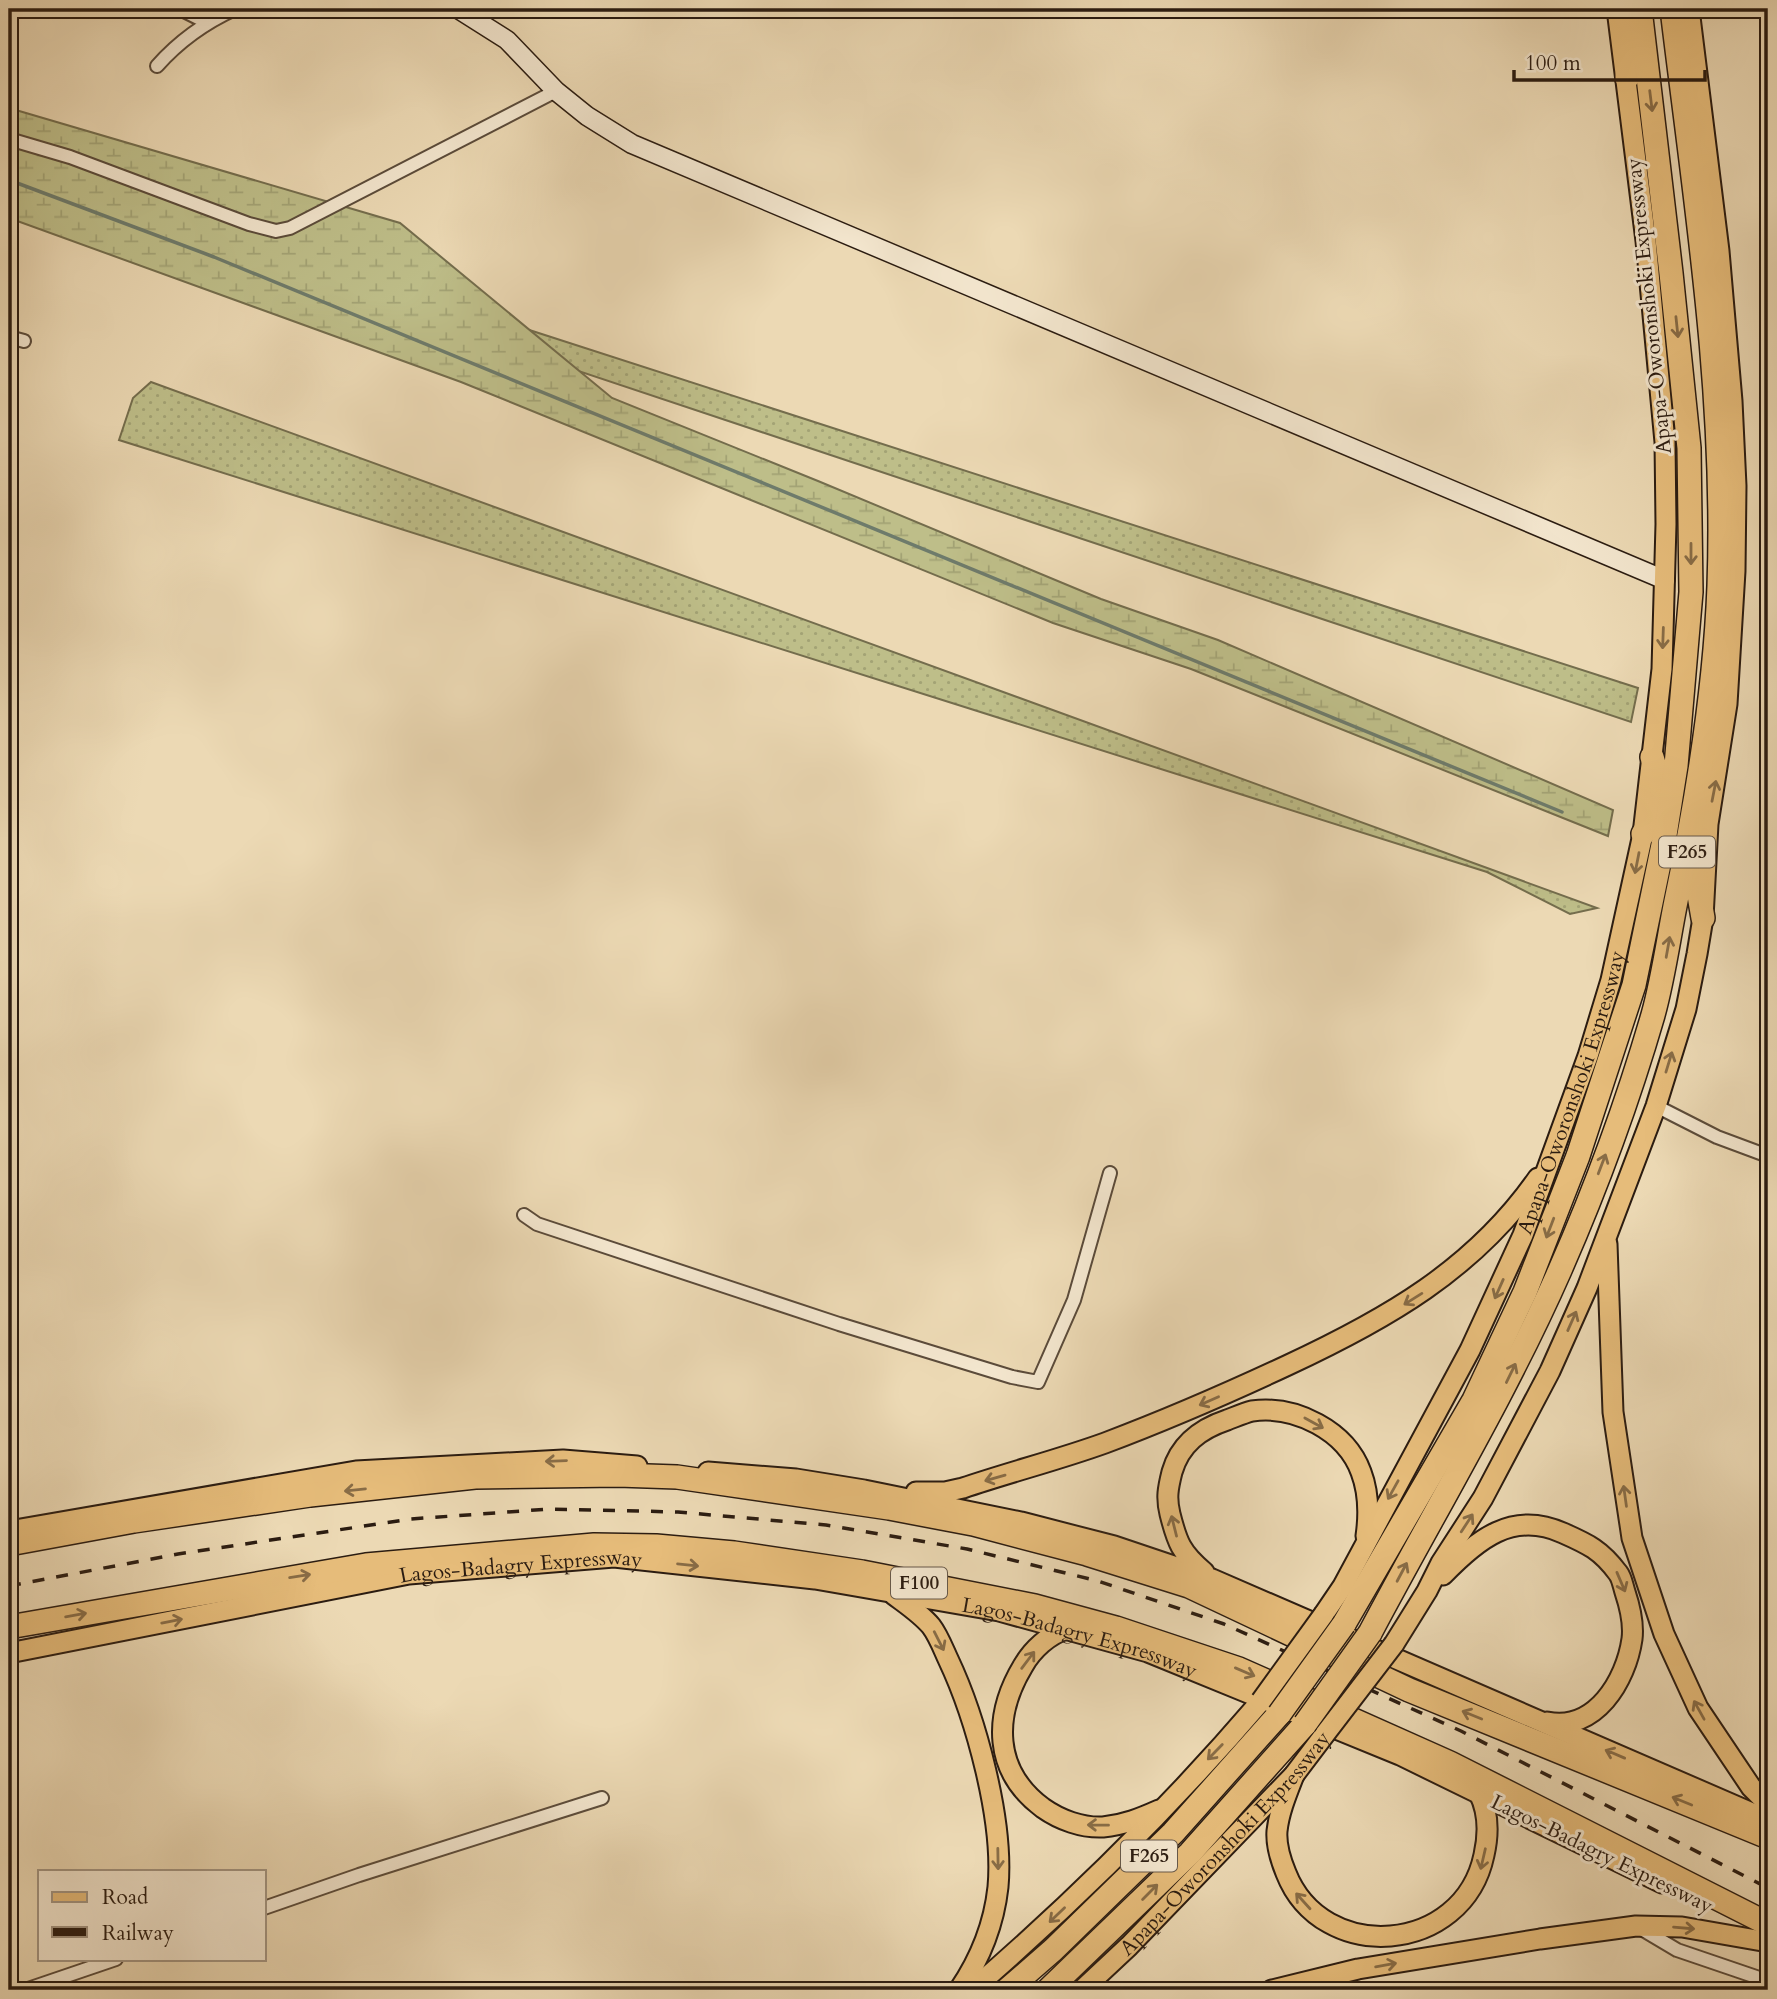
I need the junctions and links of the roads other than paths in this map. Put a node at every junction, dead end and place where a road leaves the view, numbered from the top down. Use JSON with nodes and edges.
{"nodes":[{"id":1,"x":180,"y":9,"type":"edge"},
{"id":2,"x":235,"y":9,"type":"edge"},
{"id":3,"x":458,"y":9,"type":"edge"},
{"id":4,"x":1619,"y":9,"type":"edge"},
{"id":5,"x":1640,"y":9,"type":"edge"},
{"id":6,"x":1672,"y":9,"type":"edge"},
{"id":7,"x":1689,"y":9,"type":"edge"},
{"id":8,"x":1632,"y":20,"type":"edge"},
{"id":9,"x":206,"y":22,"type":"junction"},
{"id":10,"x":1647,"y":65,"type":"junction"},
{"id":11,"x":157,"y":66,"type":"dead end"},
{"id":12,"x":1627,"y":78,"type":"junction"},
{"id":13,"x":556,"y":91,"type":"junction"},
{"id":14,"x":9,"y":139,"type":"edge"},
{"id":15,"x":9,"y":337,"type":"edge"},
{"id":16,"x":24,"y":341,"type":"dead end"},
{"id":17,"x":1665,"y":580,"type":"junction"},
{"id":18,"x":1652,"y":757,"type":"junction"},
{"id":19,"x":1698,"y":820,"type":"junction"},
{"id":20,"x":1660,"y":822,"type":"junction"},
{"id":21,"x":1696,"y":878,"type":"junction"},
{"id":22,"x":1674,"y":915,"type":"junction"},
{"id":23,"x":1703,"y":918,"type":"junction"},
{"id":24,"x":1656,"y":1106,"type":"junction"},
{"id":25,"x":1556,"y":1143,"type":"junction"},
{"id":26,"x":1768,"y":1156,"type":"edge"},
{"id":27,"x":1110,"y":1173,"type":"dead end"},
{"id":28,"x":524,"y":1215,"type":"dead end"},
{"id":29,"x":1607,"y":1235,"type":"junction"},
{"id":30,"x":863,"y":1490,"type":"junction"},
{"id":31,"x":9,"y":1531,"type":"edge"},
{"id":32,"x":9,"y":1544,"type":"edge"},
{"id":33,"x":1364,"y":1547,"type":"junction"},
{"id":34,"x":1212,"y":1579,"type":"junction"},
{"id":35,"x":1427,"y":1591,"type":"junction"},
{"id":36,"x":891,"y":1594,"type":"junction"},
{"id":37,"x":1334,"y":1619,"type":"junction"},
{"id":38,"x":9,"y":1627,"type":"edge"},
{"id":39,"x":1067,"y":1629,"type":"junction"},
{"id":40,"x":9,"y":1653,"type":"edge"},
{"id":41,"x":1270,"y":1707,"type":"junction"},
{"id":42,"x":1532,"y":1719,"type":"junction"},
{"id":43,"x":1315,"y":1729,"type":"junction"},
{"id":44,"x":1294,"y":1775,"type":"junction"},
{"id":45,"x":1479,"y":1793,"type":"junction"},
{"id":46,"x":603,"y":1798,"type":"dead end"},
{"id":47,"x":1768,"y":1804,"type":"edge"},
{"id":48,"x":1164,"y":1808,"type":"junction"},
{"id":49,"x":1768,"y":1819,"type":"edge"},
{"id":50,"x":1768,"y":1836,"type":"edge"},
{"id":51,"x":266,"y":1907,"type":"edge"},
{"id":52,"x":1768,"y":1924,"type":"edge"},
{"id":53,"x":1636,"y":1926,"type":"junction"},
{"id":54,"x":1768,"y":1935,"type":"edge"},
{"id":55,"x":1768,"y":1942,"type":"edge"},
{"id":56,"x":113,"y":1960,"type":"edge"},
{"id":57,"x":1768,"y":1981,"type":"edge"},
{"id":58,"x":25,"y":1990,"type":"edge"},
{"id":59,"x":959,"y":1990,"type":"edge"},
{"id":60,"x":972,"y":1990,"type":"edge"},
{"id":61,"x":1007,"y":1990,"type":"edge"},
{"id":62,"x":1048,"y":1990,"type":"edge"},
{"id":63,"x":1082,"y":1990,"type":"edge"},
{"id":64,"x":1272,"y":1990,"type":"edge"}],
"edges":[{"from":1,"to":9,"type":"street"},
{"from":2,"to":9,"type":"street"},
{"from":3,"to":13,"type":"street"},
{"from":4,"to":8,"type":"highway"},
{"from":4,"to":12,"type":"main road","name":"Apapa-Oworonshoki Expressway"},
{"from":5,"to":10,"type":"highway","name":"Apapa-Oworonshoki Expressway"},
{"from":6,"to":19,"type":"highway","name":"Apapa-Oworonshoki Expressway","number":"F265"},
{"from":19,"to":7,"type":"main road","name":"Apapa-Oworonshoki Expressway","one_way":true},
{"from":8,"to":10,"type":"highway"},
{"from":8,"to":12,"type":"highway"},
{"from":9,"to":11,"type":"street"},
{"from":10,"to":20,"type":"highway","name":"Apapa-Oworonshoki Expressway","one_way":true},
{"from":12,"to":17,"type":"main road","name":"Apapa-Oworonshoki Expressway"},
{"from":13,"to":14,"type":"street"},
{"from":13,"to":17,"type":"street"},
{"from":15,"to":16,"type":"street"},
{"from":17,"to":18,"type":"main road","name":"Apapa-Oworonshoki Expressway","one_way":true},
{"from":18,"to":20,"type":"highway"},
{"from":18,"to":20,"type":"main road","name":"Apapa-Oworonshoki Expressway"},
{"from":19,"to":20,"type":"highway"},
{"from":19,"to":21,"type":"highway"},
{"from":19,"to":22,"type":"highway","name":"Apapa-Oworonshoki Expressway","number":"F265"},
{"from":19,"to":23,"type":"main road","name":"Apapa-Oworonshoki Expressway"},
{"from":20,"to":25,"type":"main road","name":"Apapa-Oworonshoki Expressway","one_way":true},
{"from":20,"to":37,"type":"highway","name":"Apapa-Oworonshoki Expressway","number":"F265","one_way":true},
{"from":21,"to":22,"type":"highway"},
{"from":21,"to":23,"type":"highway"},
{"from":43,"to":22,"type":"highway","name":"Apapa-Oworonshoki Expressway","number":"F265","one_way":true,"bridge":true},
{"from":24,"to":23,"type":"main road","name":"Apapa-Oworonshoki Expressway","one_way":true},
{"from":24,"to":26,"type":"street"},
{"from":24,"to":29,"type":"main road","name":"Apapa-Oworonshoki Expressway"},
{"from":25,"to":30,"type":"main road","one_way":true},
{"from":25,"to":33,"type":"main road","name":"Apapa-Oworonshoki Expressway","one_way":true},
{"from":27,"to":28,"type":"street"},
{"from":35,"to":29,"type":"main road","name":"Apapa-Oworonshoki Expressway","one_way":true},
{"from":47,"to":29,"type":"main road","one_way":true},
{"from":30,"to":31,"type":"main road","one_way":true},
{"from":30,"to":34,"type":"main road"},
{"from":50,"to":32,"type":"highway","one_way":true},
{"from":34,"to":33,"type":"main road","one_way":true},
{"from":33,"to":37,"type":"main road","name":"Apapa-Oworonshoki Expressway"},
{"from":34,"to":42,"type":"main road"},
{"from":35,"to":42,"type":"main road","one_way":true},
{"from":35,"to":43,"type":"main road","name":"Apapa-Oworonshoki Expressway","bridge":true},
{"from":36,"to":39,"type":"main road","name":"Lagos-Badagry Expressway"},
{"from":40,"to":36,"type":"main road","name":"Lagos-Badagry Expressway","one_way":true},
{"from":36,"to":59,"type":"main road","one_way":true},
{"from":37,"to":41,"type":"highway","name":"Apapa-Oworonshoki Expressway","number":"F265","bridge":true},
{"from":38,"to":52,"type":"highway","name":"Lagos-Badagry Expressway","number":"F100","one_way":true},
{"from":39,"to":45,"type":"main road","name":"Lagos-Badagry Expressway"},
{"from":48,"to":39,"type":"main road","one_way":true},
{"from":41,"to":48,"type":"main road","name":"Apapa-Oworonshoki Expressway","one_way":true},
{"from":41,"to":61,"type":"highway","name":"Apapa-Oworonshoki Expressway","number":"F265"},
{"from":49,"to":42,"type":"main road","one_way":true},
{"from":43,"to":44,"type":"main road","name":"Apapa-Oworonshoki Expressway"},
{"from":62,"to":43,"type":"highway","name":"Apapa-Oworonshoki Expressway","number":"F265","one_way":true},
{"from":45,"to":44,"type":"main road","one_way":true},
{"from":44,"to":63,"type":"main road","name":"Apapa-Oworonshoki Expressway"},
{"from":45,"to":54,"type":"main road","name":"Lagos-Badagry Expressway"},
{"from":46,"to":51,"type":"street"},
{"from":48,"to":60,"type":"main road","name":"Apapa-Oworonshoki Expressway","one_way":true},
{"from":53,"to":55,"type":"main road","one_way":true},
{"from":53,"to":57,"type":"street"},
{"from":64,"to":53,"type":"main road","one_way":true},
{"from":56,"to":58,"type":"street"}]}
